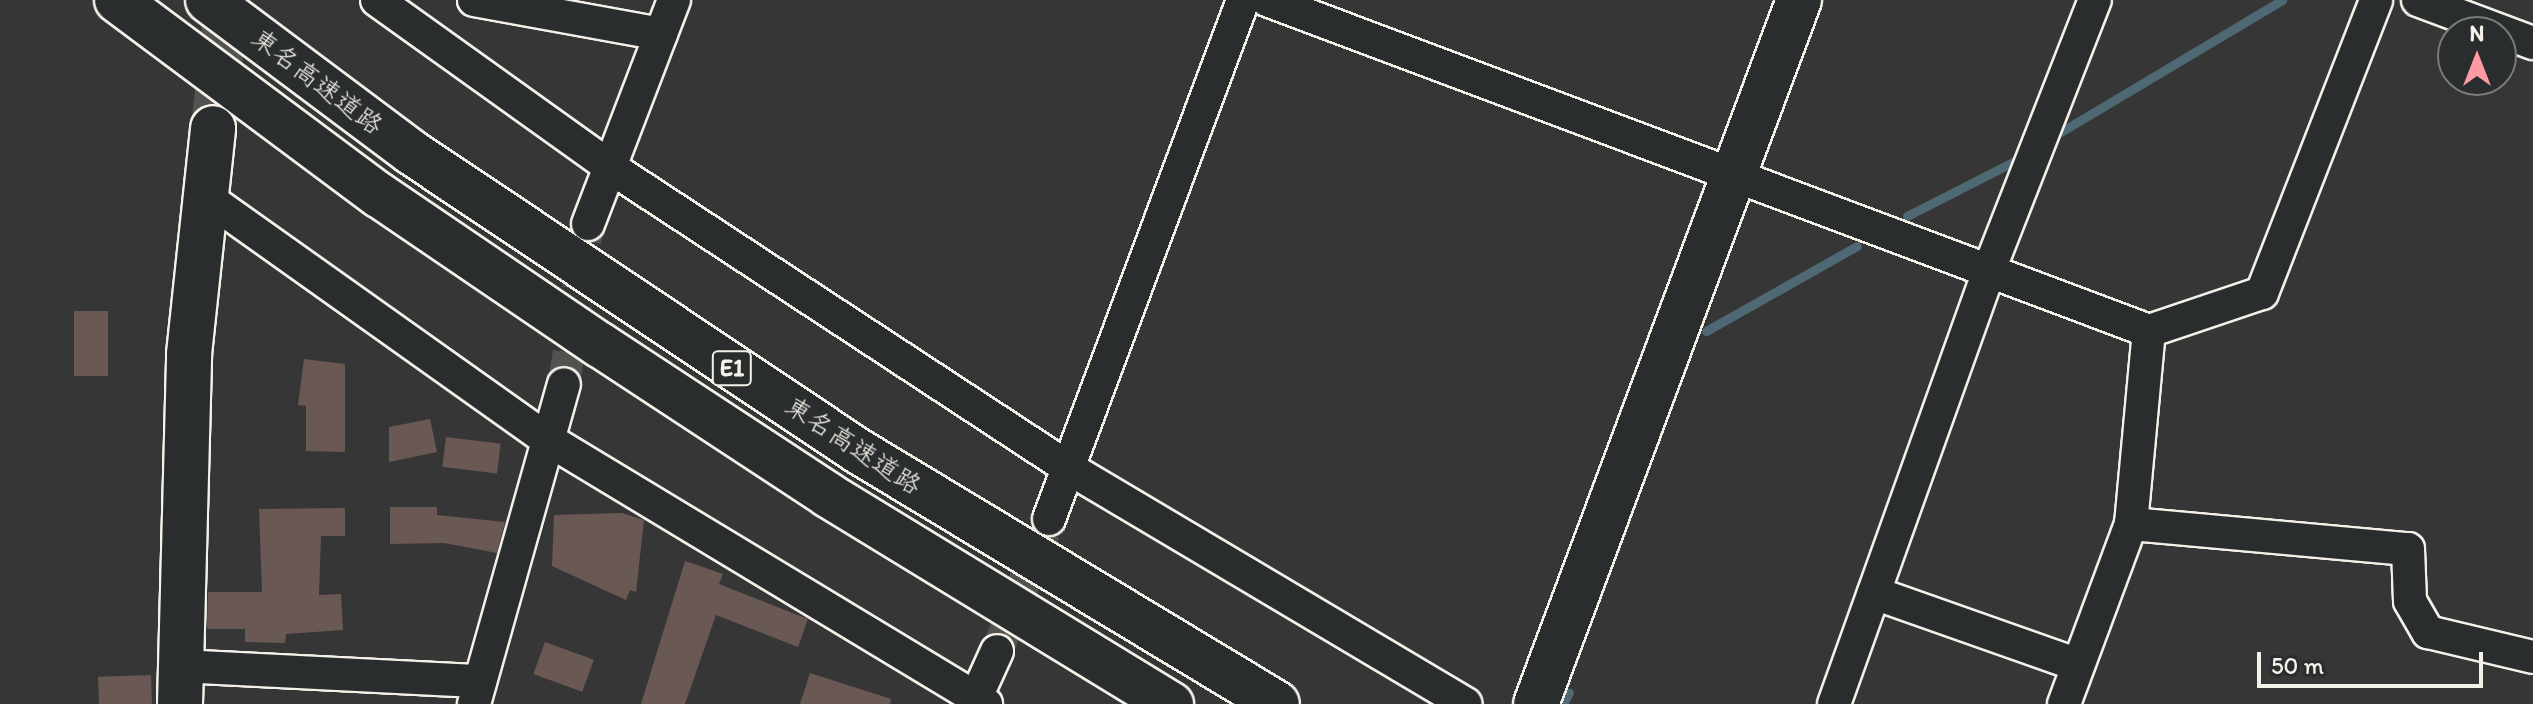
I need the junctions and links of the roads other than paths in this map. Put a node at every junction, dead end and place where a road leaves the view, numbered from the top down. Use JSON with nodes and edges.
{"nodes":[{"id":1,"x":117,"y":0,"type":"edge"},
{"id":2,"x":208,"y":0,"type":"edge"},
{"id":3,"x":377,"y":0,"type":"edge"},
{"id":4,"x":474,"y":0,"type":"edge"},
{"id":5,"x":674,"y":0,"type":"edge"},
{"id":6,"x":1243,"y":0,"type":"edge"},
{"id":7,"x":1267,"y":0,"type":"edge"},
{"id":8,"x":1799,"y":0,"type":"edge"},
{"id":9,"x":2095,"y":0,"type":"edge"},
{"id":10,"x":2376,"y":0,"type":"edge"},
{"id":11,"x":2418,"y":0,"type":"edge"},
{"id":12,"x":661,"y":34,"type":"junction"},
{"id":13,"x":2533,"y":43,"type":"edge"},
{"id":14,"x":213,"y":128,"type":"tunnel mouth"},
{"id":15,"x":613,"y":169,"type":"junction"},
{"id":16,"x":1732,"y":177,"type":"junction"},
{"id":17,"x":206,"y":197,"type":"junction"},
{"id":18,"x":588,"y":224,"type":"tunnel mouth"},
{"id":19,"x":1989,"y":270,"type":"junction"},
{"id":20,"x":2149,"y":331,"type":"junction"},
{"id":21,"x":564,"y":384,"type":"tunnel mouth"},
{"id":22,"x":547,"y":439,"type":"junction"},
{"id":23,"x":1070,"y":469,"type":"junction"},
{"id":24,"x":1049,"y":519,"type":"tunnel mouth"},
{"id":25,"x":2131,"y":524,"type":"junction"},
{"id":26,"x":1874,"y":593,"type":"junction"},
{"id":27,"x":997,"y":651,"type":"tunnel mouth"},
{"id":28,"x":2533,"y":657,"type":"edge"},
{"id":29,"x":2078,"y":665,"type":"junction"},
{"id":30,"x":180,"y":685,"type":"edge"},
{"id":31,"x":477,"y":692,"type":"edge"},
{"id":32,"x":978,"y":702,"type":"edge"},
{"id":33,"x":1171,"y":704,"type":"edge"},
{"id":34,"x":1277,"y":704,"type":"edge"},
{"id":35,"x":1466,"y":704,"type":"edge"},
{"id":36,"x":1536,"y":704,"type":"edge"},
{"id":37,"x":1834,"y":704,"type":"edge"},
{"id":38,"x":2064,"y":704,"type":"edge"}],
"edges":[{"from":1,"to":33,"type":"main road","name":"東名高速道路","number":"E1"},
{"from":2,"to":34,"type":"main road","name":"東名高速道路","number":"E1"},
{"from":3,"to":15,"type":"street"},
{"from":4,"to":12,"type":"street"},
{"from":5,"to":12,"type":"street"},
{"from":6,"to":23,"type":"street"},
{"from":7,"to":16,"type":"street"},
{"from":8,"to":16,"type":"main road"},
{"from":9,"to":19,"type":"street"},
{"from":10,"to":20,"type":"street"},
{"from":11,"to":13,"type":"street"},
{"from":12,"to":15,"type":"street"},
{"from":14,"to":17,"type":"main road"},
{"from":15,"to":18,"type":"street"},
{"from":15,"to":23,"type":"street"},
{"from":16,"to":19,"type":"street"},
{"from":16,"to":36,"type":"main road"},
{"from":17,"to":22,"type":"street"},
{"from":17,"to":30,"type":"main road"},
{"from":19,"to":20,"type":"street"},
{"from":19,"to":26,"type":"street"},
{"from":20,"to":25,"type":"street"},
{"from":21,"to":22,"type":"street"},
{"from":22,"to":31,"type":"street"},
{"from":22,"to":32,"type":"street"},
{"from":23,"to":24,"type":"street"},
{"from":23,"to":35,"type":"street"},
{"from":25,"to":28,"type":"street"},
{"from":25,"to":29,"type":"street"},
{"from":26,"to":29,"type":"street"},
{"from":26,"to":37,"type":"street"},
{"from":27,"to":32,"type":"street"},
{"from":29,"to":38,"type":"street"},
{"from":30,"to":31,"type":"street"}]}
